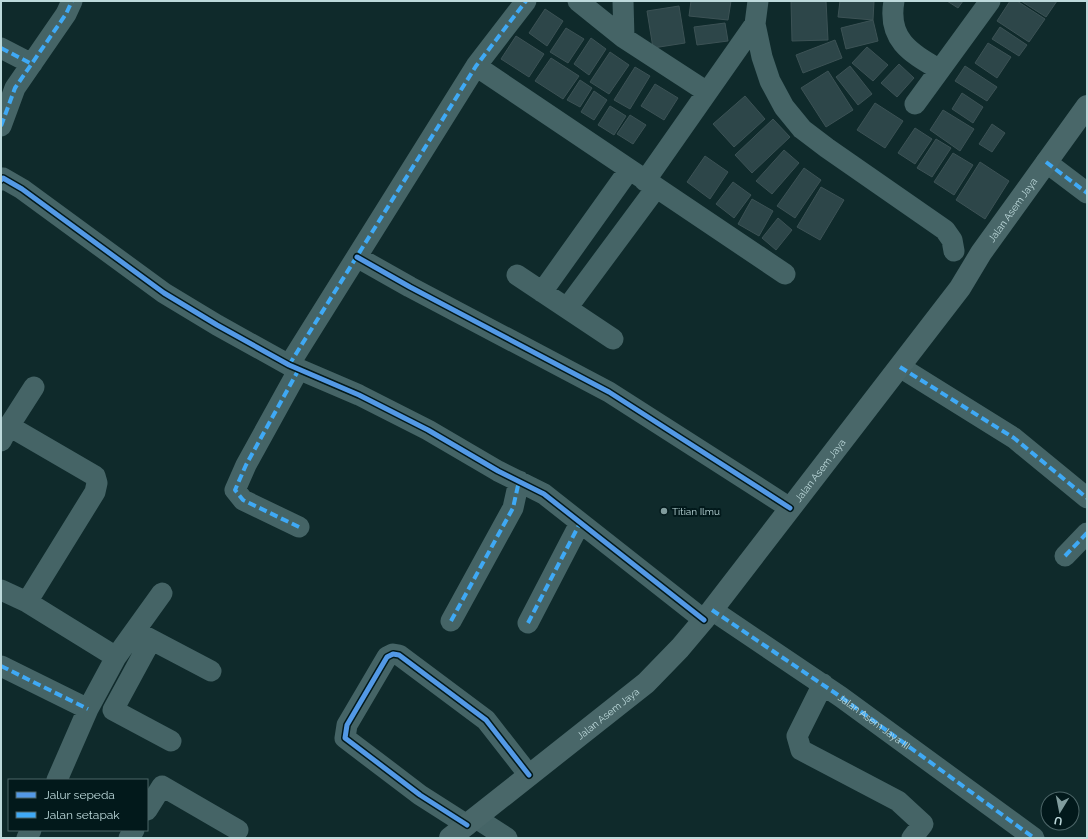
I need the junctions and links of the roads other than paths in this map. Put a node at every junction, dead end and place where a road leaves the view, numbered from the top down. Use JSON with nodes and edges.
{"nodes":[{"id":1,"x":72,"y":1,"type":"edge"},
{"id":2,"x":526,"y":1,"type":"edge"},
{"id":3,"x":578,"y":1,"type":"edge"},
{"id":4,"x":623,"y":1,"type":"edge"},
{"id":5,"x":758,"y":1,"type":"edge"},
{"id":6,"x":894,"y":1,"type":"edge"},
{"id":7,"x":990,"y":1,"type":"edge"},
{"id":8,"x":755,"y":24,"type":"junction"},
{"id":9,"x":624,"y":38,"type":"junction"},
{"id":10,"x":1,"y":48,"type":"edge"},
{"id":11,"x":32,"y":64,"type":"junction"},
{"id":12,"x":476,"y":66,"type":"junction"},
{"id":13,"x":940,"y":70,"type":"junction"},
{"id":14,"x":707,"y":92,"type":"junction"},
{"id":15,"x":915,"y":104,"type":"dead end"},
{"id":16,"x":1087,"y":106,"type":"edge"},
{"id":17,"x":1,"y":126,"type":"edge"},
{"id":18,"x":1046,"y":162,"type":"junction"},
{"id":19,"x":2,"y":177,"type":"edge"},
{"id":20,"x":644,"y":180,"type":"junction"},
{"id":21,"x":1087,"y":193,"type":"edge"},
{"id":22,"x":954,"y":250,"type":"dead end"},
{"id":23,"x":357,"y":257,"type":"junction"},
{"id":24,"x":785,"y":274,"type":"dead end"},
{"id":25,"x":517,"y":275,"type":"dead end"},
{"id":26,"x":542,"y":292,"type":"junction"},
{"id":27,"x":567,"y":308,"type":"junction"},
{"id":28,"x":613,"y":339,"type":"dead end"},
{"id":29,"x":294,"y":367,"type":"junction"},
{"id":30,"x":900,"y":367,"type":"junction"},
{"id":31,"x":34,"y":387,"type":"dead end"},
{"id":32,"x":5,"y":433,"type":"edge"},
{"id":33,"x":519,"y":481,"type":"junction"},
{"id":34,"x":1087,"y":498,"type":"edge"},
{"id":35,"x":790,"y":508,"type":"junction"},
{"id":36,"x":580,"y":523,"type":"junction"},
{"id":37,"x":299,"y":526,"type":"dead end"},
{"id":38,"x":1087,"y":533,"type":"edge"},
{"id":39,"x":1064,"y":556,"type":"dead end"},
{"id":40,"x":1,"y":590,"type":"edge"},
{"id":41,"x":162,"y":593,"type":"dead end"},
{"id":42,"x":27,"y":602,"type":"junction"},
{"id":43,"x":708,"y":615,"type":"junction"},
{"id":44,"x":451,"y":621,"type":"dead end"},
{"id":45,"x":528,"y":623,"type":"dead end"},
{"id":46,"x":143,"y":635,"type":"junction"},
{"id":47,"x":116,"y":657,"type":"junction"},
{"id":48,"x":1,"y":666,"type":"edge"},
{"id":49,"x":211,"y":671,"type":"dead end"},
{"id":50,"x":823,"y":684,"type":"junction"},
{"id":51,"x":88,"y":709,"type":"junction"},
{"id":52,"x":171,"y":741,"type":"dead end"},
{"id":53,"x":529,"y":776,"type":"junction"},
{"id":54,"x":57,"y":779,"type":"edge"},
{"id":55,"x":148,"y":808,"type":"edge"},
{"id":56,"x":472,"y":821,"type":"junction"},
{"id":57,"x":238,"y":830,"type":"dead end"},
{"id":58,"x":450,"y":838,"type":"edge"},
{"id":59,"x":507,"y":838,"type":"edge"},
{"id":60,"x":912,"y":838,"type":"edge"},
{"id":61,"x":1034,"y":838,"type":"edge"}],
"edges":[{"from":1,"to":11,"type":"street"},
{"from":2,"to":12,"type":"street"},
{"from":3,"to":9,"type":"street"},
{"from":4,"to":9,"type":"street"},
{"from":5,"to":8,"type":"street"},
{"from":6,"to":13,"type":"street"},
{"from":7,"to":13,"type":"street"},
{"from":8,"to":14,"type":"street"},
{"from":8,"to":22,"type":"street"},
{"from":9,"to":14,"type":"street"},
{"from":10,"to":11,"type":"street"},
{"from":11,"to":17,"type":"street"},
{"from":12,"to":20,"type":"street"},
{"from":12,"to":23,"type":"street"},
{"from":13,"to":15,"type":"street"},
{"from":14,"to":20,"type":"street"},
{"from":16,"to":18,"type":"main road","name":"Jalan Asem Jaya"},
{"from":18,"to":21,"type":"street"},
{"from":18,"to":30,"type":"main road","name":"Jalan Asem Jaya"},
{"from":19,"to":29,"type":"street","name":"Jalan Asem Jaya III"},
{"from":20,"to":24,"type":"street"},
{"from":20,"to":26,"type":"street"},
{"from":20,"to":27,"type":"street"},
{"from":23,"to":29,"type":"street"},
{"from":23,"to":35,"type":"street"},
{"from":25,"to":26,"type":"street"},
{"from":26,"to":27,"type":"street"},
{"from":27,"to":28,"type":"street"},
{"from":29,"to":33,"type":"street","name":"Jalan Asem Jaya III"},
{"from":29,"to":37,"type":"street"},
{"from":30,"to":34,"type":"street"},
{"from":30,"to":35,"type":"main road","name":"Jalan Asem Jaya"},
{"from":31,"to":32,"type":"street"},
{"from":32,"to":42,"type":"street"},
{"from":33,"to":36,"type":"street","name":"Jalan Asem Jaya III"},
{"from":33,"to":44,"type":"street"},
{"from":35,"to":43,"type":"main road","name":"Jalan Asem Jaya"},
{"from":36,"to":43,"type":"street","name":"Jalan Asem Jaya III"},
{"from":36,"to":45,"type":"street"},
{"from":38,"to":39,"type":"street"},
{"from":40,"to":42,"type":"street"},
{"from":41,"to":46,"type":"street"},
{"from":42,"to":47,"type":"street"},
{"from":43,"to":50,"type":"street","name":"Jalan Asem Jaya III"},
{"from":43,"to":53,"type":"main road","name":"Jalan Asem Jaya"},
{"from":46,"to":47,"type":"street"},
{"from":46,"to":49,"type":"street"},
{"from":46,"to":52,"type":"street"},
{"from":47,"to":51,"type":"street"},
{"from":48,"to":51,"type":"street"},
{"from":50,"to":60,"type":"street"},
{"from":50,"to":61,"type":"street","name":"Jalan Asem Jaya III"},
{"from":51,"to":54,"type":"street"},
{"from":53,"to":56,"type":"main road","name":"Jalan Asem Jaya"},
{"from":53,"to":56,"type":"street"},
{"from":55,"to":57,"type":"street"},
{"from":56,"to":58,"type":"main road","name":"Jalan Asem Jaya"},
{"from":56,"to":59,"type":"street"}]}
